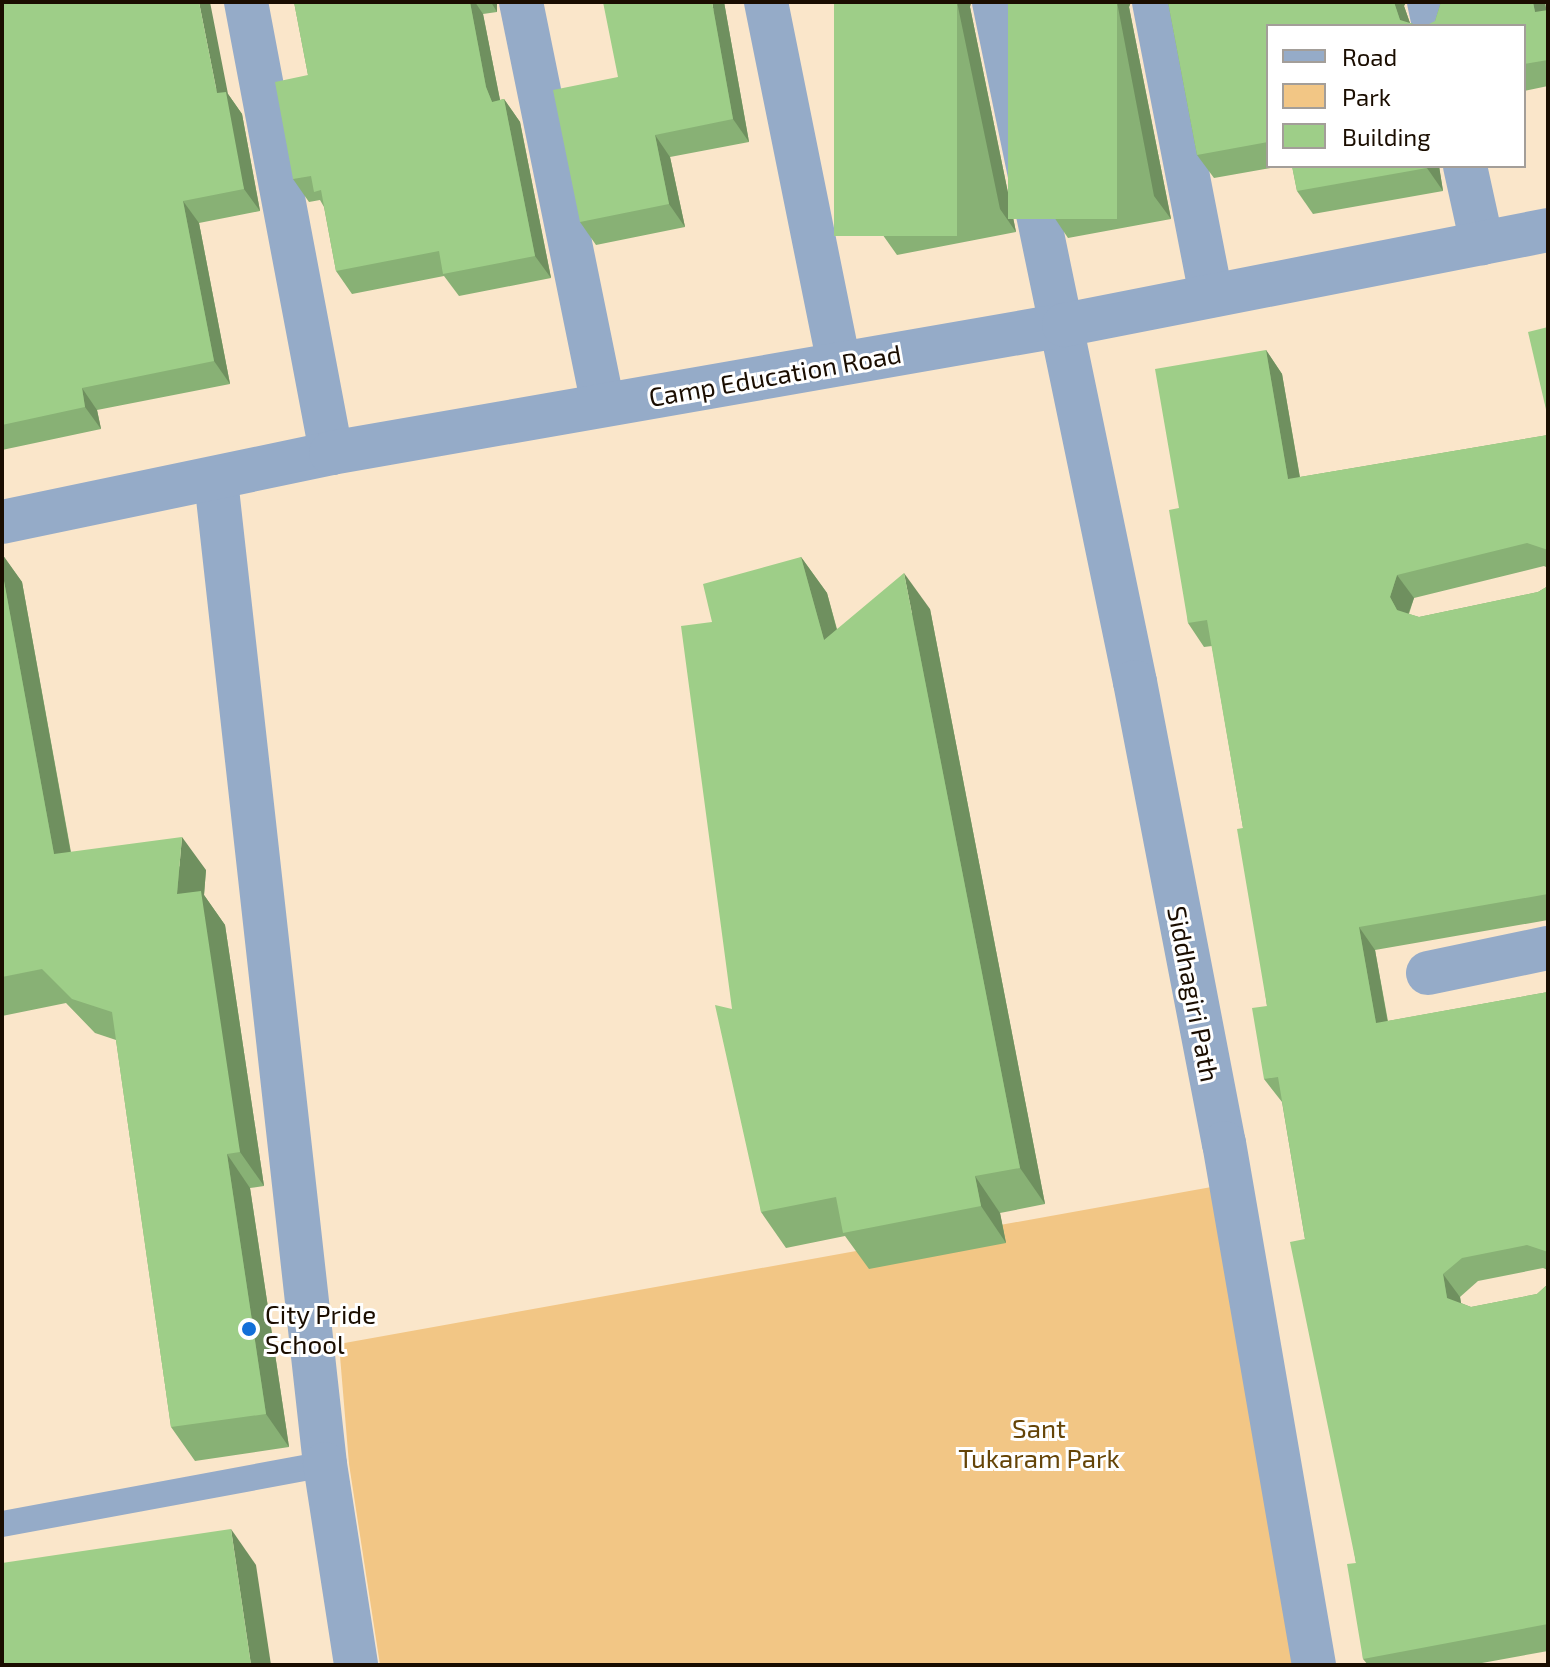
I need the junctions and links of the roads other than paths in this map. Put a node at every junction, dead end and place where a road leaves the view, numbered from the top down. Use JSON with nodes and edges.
{"nodes":[{"id":1,"x":246,"y":2,"type":"edge"},
{"id":2,"x":521,"y":2,"type":"edge"},
{"id":3,"x":766,"y":2,"type":"edge"},
{"id":4,"x":994,"y":2,"type":"edge"},
{"id":5,"x":1154,"y":2,"type":"edge"},
{"id":6,"x":1429,"y":2,"type":"edge"},
{"id":7,"x":1434,"y":24,"type":"edge"},
{"id":8,"x":1465,"y":168,"type":"edge"},
{"id":9,"x":1548,"y":230,"type":"edge"},
{"id":10,"x":1482,"y":243,"type":"junction"},
{"id":11,"x":1211,"y":296,"type":"junction"},
{"id":12,"x":1064,"y":325,"type":"junction"},
{"id":13,"x":839,"y":364,"type":"junction"},
{"id":14,"x":603,"y":405,"type":"junction"},
{"id":15,"x":331,"y":453,"type":"junction"},
{"id":16,"x":216,"y":480,"type":"junction"},
{"id":17,"x":2,"y":522,"type":"edge"},
{"id":18,"x":1548,"y":948,"type":"edge"},
{"id":19,"x":1428,"y":973,"type":"dead end"},
{"id":20,"x":325,"y":1464,"type":"junction"},
{"id":21,"x":2,"y":1524,"type":"edge"},
{"id":22,"x":356,"y":1665,"type":"edge"},
{"id":23,"x":1314,"y":1665,"type":"edge"}],
"edges":[{"from":1,"to":15,"type":"street"},
{"from":2,"to":14,"type":"street"},
{"from":3,"to":13,"type":"street"},
{"from":4,"to":12,"type":"street","name":"Siddhagiri Path"},
{"from":5,"to":11,"type":"street"},
{"from":6,"to":7,"type":"street"},
{"from":8,"to":10,"type":"street"},
{"from":9,"to":10,"type":"street","name":"Camp Education Road"},
{"from":10,"to":11,"type":"street","name":"Camp Education Road"},
{"from":11,"to":12,"type":"street","name":"Camp Education Road"},
{"from":12,"to":13,"type":"street","name":"Camp Education Road"},
{"from":12,"to":23,"type":"street","name":"Siddhagiri Path"},
{"from":13,"to":14,"type":"street","name":"Camp Education Road"},
{"from":14,"to":15,"type":"street","name":"Camp Education Road"},
{"from":15,"to":16,"type":"street","name":"Camp Education Road"},
{"from":16,"to":17,"type":"street","name":"Camp Education Road"},
{"from":16,"to":20,"type":"street"},
{"from":18,"to":19,"type":"street"},
{"from":20,"to":21,"type":"lane"},
{"from":20,"to":22,"type":"street"}]}
